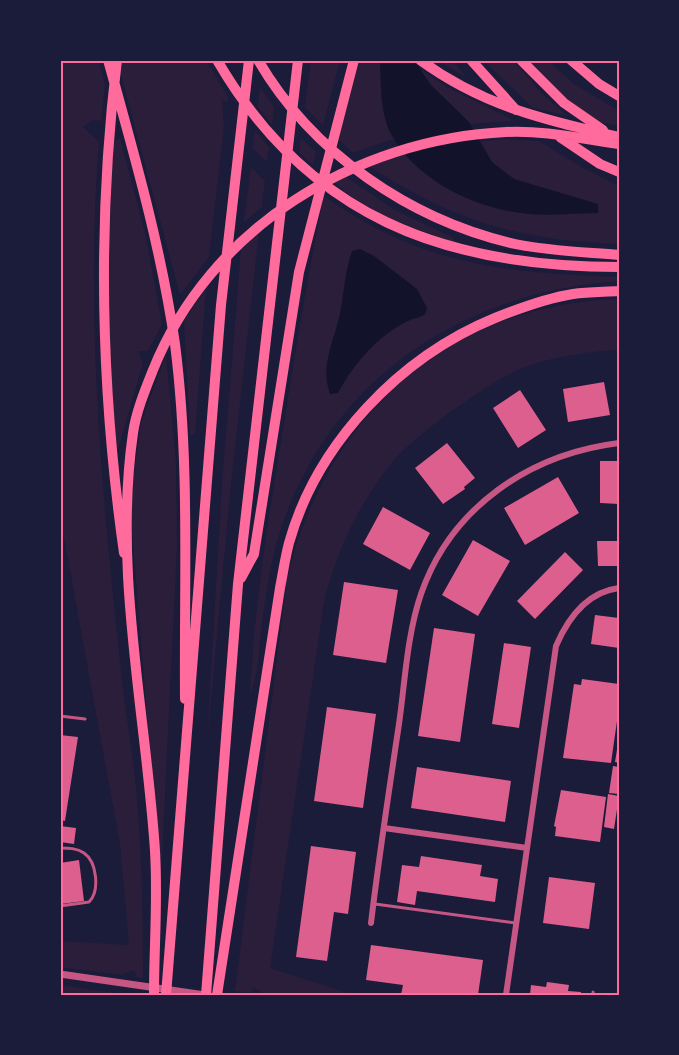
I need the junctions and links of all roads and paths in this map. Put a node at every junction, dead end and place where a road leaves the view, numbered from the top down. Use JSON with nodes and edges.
{"nodes":[{"id":1,"x":108,"y":60,"type":"edge"},
{"id":2,"x":117,"y":60,"type":"edge"},
{"id":3,"x":217,"y":60,"type":"edge"},
{"id":4,"x":249,"y":60,"type":"edge"},
{"id":5,"x":258,"y":60,"type":"edge"},
{"id":6,"x":298,"y":60,"type":"edge"},
{"id":7,"x":354,"y":60,"type":"edge"},
{"id":8,"x":420,"y":60,"type":"edge"},
{"id":9,"x":471,"y":60,"type":"edge"},
{"id":10,"x":521,"y":60,"type":"edge"},
{"id":11,"x":571,"y":60,"type":"edge"},
{"id":12,"x":619,"y":96,"type":"edge"},
{"id":13,"x":619,"y":138,"type":"edge"},
{"id":14,"x":619,"y":144,"type":"edge"},
{"id":15,"x":619,"y":172,"type":"edge"},
{"id":16,"x":619,"y":255,"type":"edge"},
{"id":17,"x":619,"y":267,"type":"edge"},
{"id":18,"x":619,"y":291,"type":"edge"},
{"id":19,"x":619,"y":443,"type":"edge"},
{"id":20,"x":238,"y":584,"type":"junction"},
{"id":21,"x":619,"y":588,"type":"edge"},
{"id":22,"x":130,"y":598,"type":"junction"},
{"id":23,"x":60,"y":716,"type":"edge"},
{"id":24,"x":85,"y":719,"type":"dead end"},
{"id":25,"x":185,"y":782,"type":"junction"},
{"id":26,"x":384,"y":828,"type":"junction"},
{"id":27,"x":60,"y":848,"type":"edge"},
{"id":28,"x":527,"y":848,"type":"junction"},
{"id":29,"x":373,"y":904,"type":"junction"},
{"id":30,"x":60,"y":906,"type":"edge"},
{"id":31,"x":516,"y":922,"type":"junction"},
{"id":32,"x":371,"y":923,"type":"joint"},
{"id":33,"x":370,"y":930,"type":"dead end"},
{"id":34,"x":60,"y":974,"type":"edge"},
{"id":35,"x":154,"y":995,"type":"edge"},
{"id":36,"x":166,"y":995,"type":"edge"},
{"id":37,"x":206,"y":995,"type":"edge"},
{"id":38,"x":217,"y":995,"type":"edge"},
{"id":39,"x":506,"y":995,"type":"edge"}],
"edges":[{"from":1,"to":25,"type":"highway"},
{"from":2,"to":22,"type":"highway"},
{"from":3,"to":17,"type":"highway"},
{"from":4,"to":25,"type":"highway"},
{"from":5,"to":16,"type":"highway"},
{"from":6,"to":20,"type":"highway"},
{"from":7,"to":20,"type":"highway"},
{"from":8,"to":13,"type":"highway"},
{"from":9,"to":15,"type":"highway"},
{"from":10,"to":13,"type":"highway"},
{"from":11,"to":12,"type":"highway"},
{"from":14,"to":22,"type":"highway"},
{"from":18,"to":38,"type":"highway"},
{"from":19,"to":26,"type":"street"},
{"from":20,"to":37,"type":"highway"},
{"from":21,"to":28,"type":"street"},
{"from":22,"to":35,"type":"highway"},
{"from":23,"to":24,"type":"lane"},
{"from":25,"to":36,"type":"highway"},
{"from":26,"to":28,"type":"street"},
{"from":26,"to":29,"type":"street"},
{"from":27,"to":30,"type":"lane"},
{"from":28,"to":31,"type":"street"},
{"from":29,"to":31,"type":"lane"},
{"from":29,"to":32,"type":"street"},
{"from":31,"to":39,"type":"street"},
{"from":32,"to":33,"type":"lane"},
{"from":34,"to":37,"type":"street"}]}
